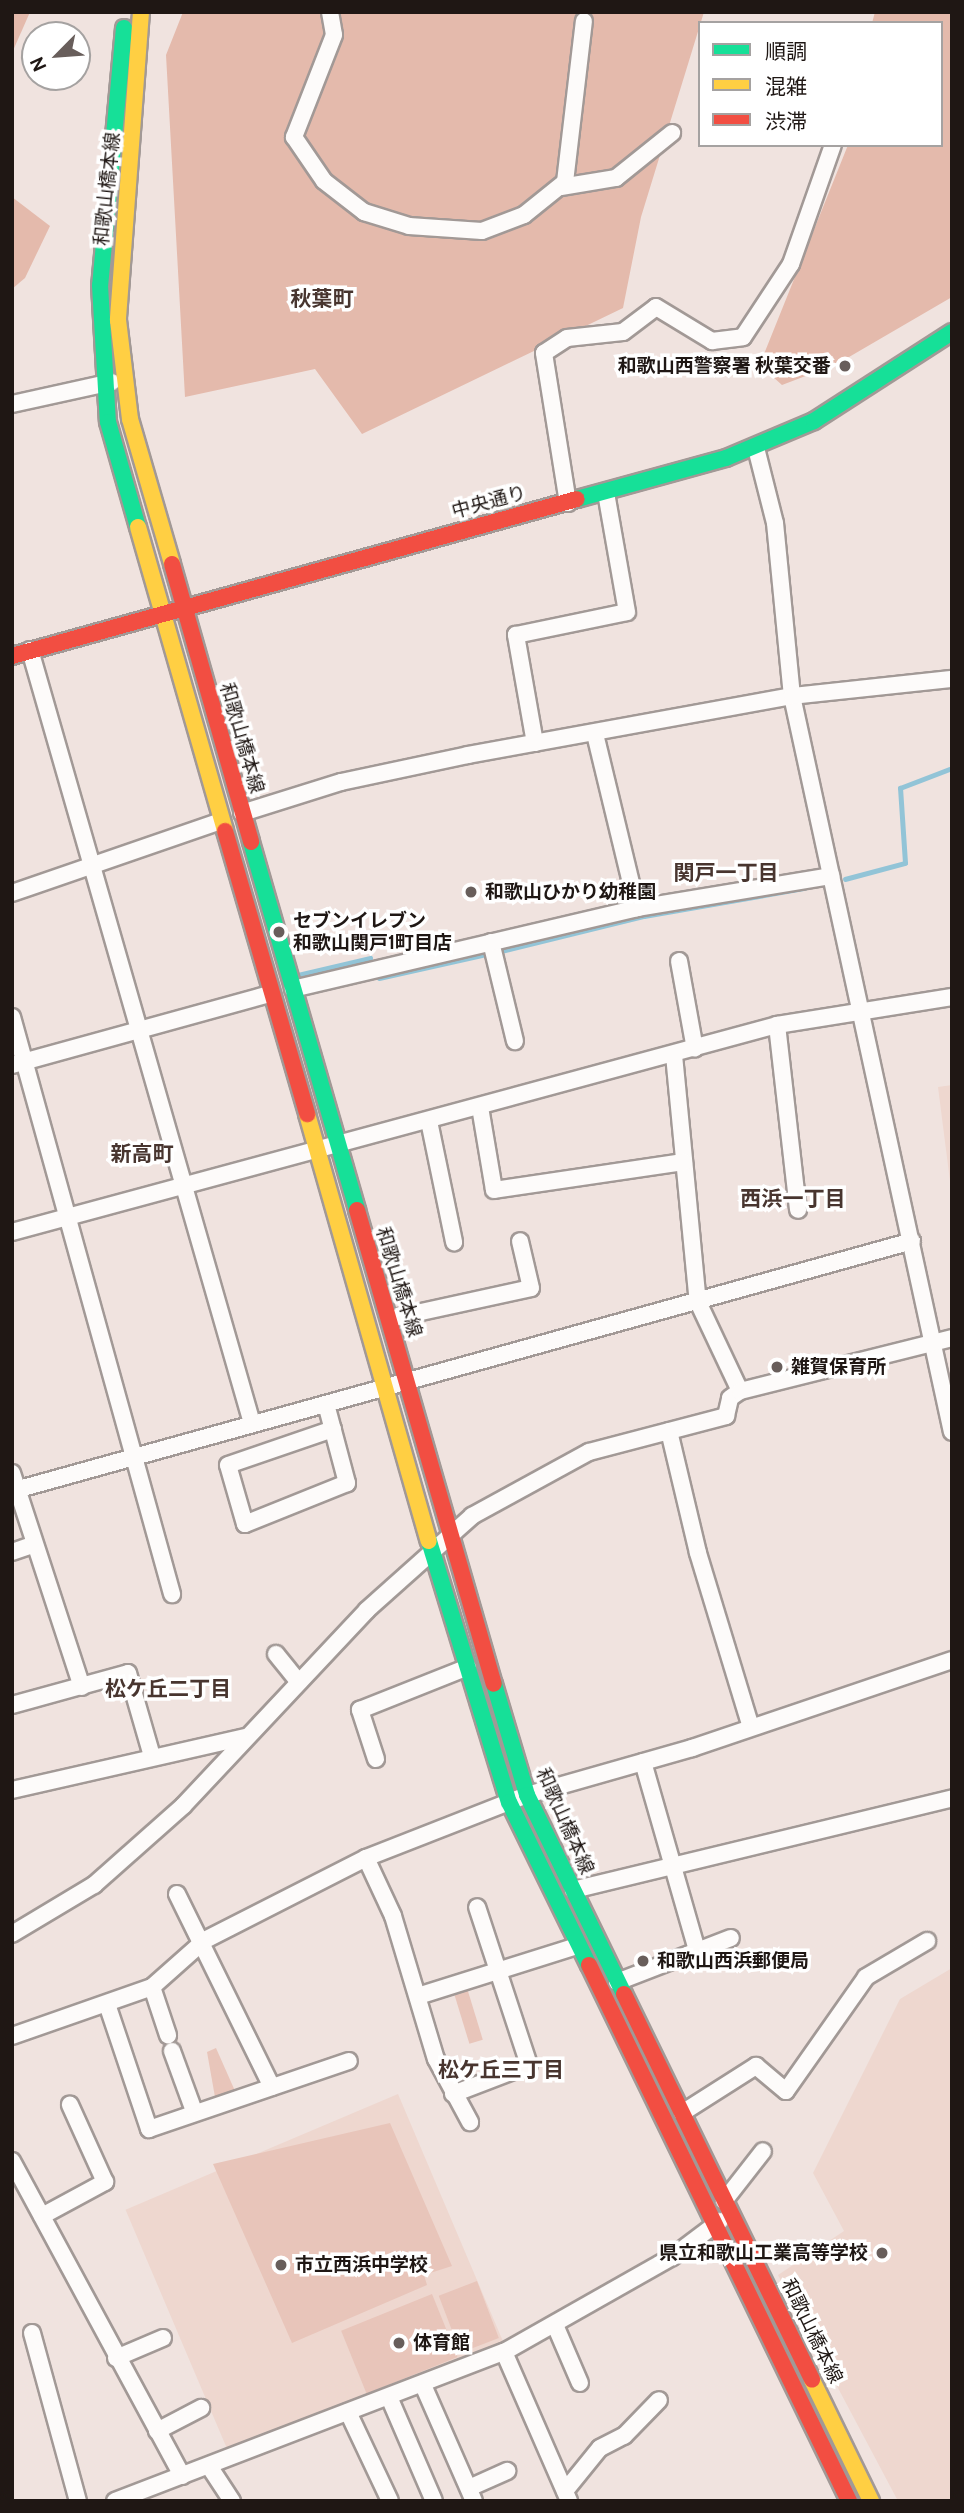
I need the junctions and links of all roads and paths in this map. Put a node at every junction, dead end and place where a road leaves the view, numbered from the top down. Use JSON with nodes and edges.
{"nodes":[{"id":1,"x":124,"y":12,"type":"edge"},
{"id":2,"x":141,"y":12,"type":"edge"},
{"id":3,"x":330,"y":12,"type":"edge"},
{"id":4,"x":584,"y":21,"type":"dead end"},
{"id":5,"x":672,"y":133,"type":"dead end"},
{"id":6,"x":832,"y":147,"type":"edge"},
{"id":7,"x":561,"y":187,"type":"junction"},
{"id":8,"x":952,"y":332,"type":"edge"},
{"id":9,"x":124,"y":380,"type":"junction"},
{"id":10,"x":103,"y":383,"type":"junction"},
{"id":11,"x":12,"y":404,"type":"edge"},
{"id":12,"x":756,"y":448,"type":"junction"},
{"id":13,"x":606,"y":493,"type":"junction"},
{"id":14,"x":568,"y":503,"type":"junction"},
{"id":15,"x":182,"y":605,"type":"junction"},
{"id":16,"x":160,"y":612,"type":"junction"},
{"id":17,"x":30,"y":650,"type":"junction"},
{"id":18,"x":12,"y":656,"type":"edge"},
{"id":19,"x":952,"y":678,"type":"edge"},
{"id":20,"x":792,"y":696,"type":"junction"},
{"id":21,"x":594,"y":734,"type":"junction"},
{"id":22,"x":535,"y":743,"type":"junction"},
{"id":23,"x":242,"y":813,"type":"junction"},
{"id":24,"x":220,"y":821,"type":"junction"},
{"id":25,"x":91,"y":866,"type":"junction"},
{"id":26,"x":831,"y":876,"type":"junction"},
{"id":27,"x":12,"y":893,"type":"edge"},
{"id":28,"x":636,"y":908,"type":"junction"},
{"id":29,"x":491,"y":942,"type":"junction"},
{"id":30,"x":679,"y":961,"type":"dead end"},
{"id":31,"x":293,"y":989,"type":"junction"},
{"id":32,"x":270,"y":994,"type":"junction"},
{"id":33,"x":952,"y":997,"type":"edge"},
{"id":34,"x":863,"y":1009,"type":"junction"},
{"id":35,"x":12,"y":1017,"type":"edge"},
{"id":36,"x":777,"y":1025,"type":"junction"},
{"id":37,"x":139,"y":1029,"type":"junction"},
{"id":38,"x":515,"y":1041,"type":"dead end"},
{"id":39,"x":695,"y":1049,"type":"junction"},
{"id":40,"x":674,"y":1055,"type":"junction"},
{"id":41,"x":19,"y":1064,"type":"edge"},
{"id":42,"x":480,"y":1107,"type":"junction"},
{"id":43,"x":429,"y":1121,"type":"junction"},
{"id":44,"x":336,"y":1146,"type":"junction"},
{"id":45,"x":317,"y":1150,"type":"junction"},
{"id":46,"x":684,"y":1162,"type":"junction"},
{"id":47,"x":184,"y":1186,"type":"junction"},
{"id":48,"x":798,"y":1210,"type":"dead end"},
{"id":49,"x":69,"y":1217,"type":"junction"},
{"id":50,"x":12,"y":1232,"type":"edge"},
{"id":51,"x":520,"y":1241,"type":"dead end"},
{"id":52,"x":912,"y":1241,"type":"junction"},
{"id":53,"x":454,"y":1242,"type":"dead end"},
{"id":54,"x":698,"y":1302,"type":"junction"},
{"id":55,"x":389,"y":1319,"type":"junction"},
{"id":56,"x":952,"y":1338,"type":"edge"},
{"id":57,"x":930,"y":1343,"type":"junction"},
{"id":58,"x":407,"y":1381,"type":"junction"},
{"id":59,"x":387,"y":1388,"type":"junction"},
{"id":60,"x":740,"y":1391,"type":"junction"},
{"id":61,"x":326,"y":1404,"type":"junction"},
{"id":62,"x":252,"y":1423,"type":"junction"},
{"id":63,"x":332,"y":1429,"type":"junction"},
{"id":64,"x":669,"y":1431,"type":"junction"},
{"id":65,"x":952,"y":1432,"type":"edge"},
{"id":66,"x":130,"y":1458,"type":"junction"},
{"id":67,"x":12,"y":1473,"type":"edge"},
{"id":68,"x":14,"y":1490,"type":"edge"},
{"id":69,"x":449,"y":1531,"type":"junction"},
{"id":70,"x":32,"y":1545,"type":"junction"},
{"id":71,"x":432,"y":1550,"type":"junction"},
{"id":72,"x":12,"y":1552,"type":"edge"},
{"id":73,"x":172,"y":1594,"type":"dead end"},
{"id":74,"x":276,"y":1654,"type":"dead end"},
{"id":75,"x":952,"y":1660,"type":"edge"},
{"id":76,"x":468,"y":1667,"type":"junction"},
{"id":77,"x":299,"y":1682,"type":"junction"},
{"id":78,"x":82,"y":1687,"type":"junction"},
{"id":79,"x":12,"y":1705,"type":"edge"},
{"id":80,"x":751,"y":1727,"type":"junction"},
{"id":81,"x":245,"y":1737,"type":"junction"},
{"id":82,"x":152,"y":1756,"type":"junction"},
{"id":83,"x":376,"y":1759,"type":"dead end"},
{"id":84,"x":643,"y":1762,"type":"junction"},
{"id":85,"x":12,"y":1790,"type":"edge"},
{"id":86,"x":527,"y":1795,"type":"junction"},
{"id":87,"x":509,"y":1802,"type":"junction"},
{"id":88,"x":951,"y":1803,"type":"edge"},
{"id":89,"x":366,"y":1858,"type":"junction"},
{"id":90,"x":672,"y":1864,"type":"junction"},
{"id":91,"x":573,"y":1890,"type":"junction"},
{"id":92,"x":177,"y":1894,"type":"dead end"},
{"id":93,"x":477,"y":1907,"type":"dead end"},
{"id":94,"x":12,"y":1934,"type":"edge"},
{"id":95,"x":731,"y":1938,"type":"dead end"},
{"id":96,"x":205,"y":1940,"type":"junction"},
{"id":97,"x":927,"y":1941,"type":"dead end"},
{"id":98,"x":577,"y":1946,"type":"junction"},
{"id":99,"x":698,"y":1950,"type":"junction"},
{"id":100,"x":499,"y":1970,"type":"junction"},
{"id":101,"x":617,"y":1982,"type":"junction"},
{"id":102,"x":152,"y":1987,"type":"junction"},
{"id":103,"x":418,"y":1996,"type":"junction"},
{"id":104,"x":108,"y":2007,"type":"junction"},
{"id":105,"x":12,"y":2035,"type":"edge"},
{"id":106,"x":349,"y":2061,"type":"dead end"},
{"id":107,"x":272,"y":2087,"type":"junction"},
{"id":108,"x":453,"y":2094,"type":"junction"},
{"id":109,"x":70,"y":2105,"type":"dead end"},
{"id":110,"x":194,"y":2111,"type":"junction"},
{"id":111,"x":682,"y":2113,"type":"junction"},
{"id":112,"x":470,"y":2122,"type":"dead end"},
{"id":113,"x":763,"y":2151,"type":"dead end"},
{"id":114,"x":12,"y":2161,"type":"edge"},
{"id":115,"x":728,"y":2208,"type":"junction"},
{"id":116,"x":42,"y":2216,"type":"junction"},
{"id":117,"x":714,"y":2224,"type":"junction"},
{"id":118,"x":555,"y":2325,"type":"junction"},
{"id":119,"x":32,"y":2333,"type":"dead end"},
{"id":120,"x":163,"y":2338,"type":"dead end"},
{"id":121,"x":504,"y":2352,"type":"junction"},
{"id":122,"x":116,"y":2358,"type":"junction"},
{"id":123,"x":580,"y":2383,"type":"dead end"},
{"id":124,"x":423,"y":2385,"type":"junction"},
{"id":125,"x":389,"y":2397,"type":"junction"},
{"id":126,"x":659,"y":2400,"type":"dead end"},
{"id":127,"x":201,"y":2408,"type":"dead end"},
{"id":128,"x":350,"y":2409,"type":"junction"},
{"id":129,"x":157,"y":2431,"type":"junction"},
{"id":130,"x":209,"y":2466,"type":"junction"},
{"id":131,"x":507,"y":2471,"type":"dead end"},
{"id":132,"x":183,"y":2476,"type":"junction"},
{"id":133,"x":471,"y":2494,"type":"edge"},
{"id":134,"x":567,"y":2496,"type":"edge"},
{"id":135,"x":78,"y":2501,"type":"edge"},
{"id":136,"x":115,"y":2501,"type":"edge"},
{"id":137,"x":232,"y":2501,"type":"edge"},
{"id":138,"x":390,"y":2501,"type":"edge"},
{"id":139,"x":434,"y":2501,"type":"edge"},
{"id":140,"x":849,"y":2501,"type":"edge"},
{"id":141,"x":871,"y":2501,"type":"edge"}],
"edges":[{"from":1,"to":10,"type":"main road","name":"和歌山橋本線"},
{"from":2,"to":9,"type":"main road","name":"和歌山橋本線"},
{"from":3,"to":7,"type":"street"},
{"from":4,"to":7,"type":"street"},
{"from":5,"to":7,"type":"street"},
{"from":6,"to":14,"type":"street"},
{"from":8,"to":12,"type":"main road","name":"中央通り"},
{"from":9,"to":10,"type":"street"},
{"from":9,"to":15,"type":"main road","name":"和歌山橋本線"},
{"from":10,"to":11,"type":"street"},
{"from":10,"to":16,"type":"main road","name":"和歌山橋本線"},
{"from":12,"to":13,"type":"main road","name":"中央通り"},
{"from":12,"to":20,"type":"street"},
{"from":13,"to":14,"type":"main road","name":"中央通り"},
{"from":13,"to":22,"type":"street"},
{"from":14,"to":15,"type":"main road","name":"中央通り"},
{"from":15,"to":16,"type":"main road","name":"中央通り"},
{"from":15,"to":23,"type":"main road","name":"和歌山橋本線"},
{"from":16,"to":17,"type":"main road","name":"中央通り"},
{"from":16,"to":24,"type":"main road","name":"和歌山橋本線"},
{"from":17,"to":18,"type":"main road","name":"中央通り"},
{"from":17,"to":25,"type":"street"},
{"from":19,"to":20,"type":"street"},
{"from":20,"to":21,"type":"street"},
{"from":20,"to":26,"type":"street"},
{"from":21,"to":22,"type":"street"},
{"from":21,"to":28,"type":"street"},
{"from":22,"to":23,"type":"street"},
{"from":23,"to":31,"type":"main road","name":"和歌山橋本線"},
{"from":24,"to":25,"type":"street"},
{"from":24,"to":32,"type":"main road","name":"和歌山橋本線"},
{"from":25,"to":27,"type":"street"},
{"from":25,"to":37,"type":"street"},
{"from":26,"to":28,"type":"street"},
{"from":26,"to":34,"type":"street"},
{"from":28,"to":29,"type":"street"},
{"from":29,"to":31,"type":"street"},
{"from":29,"to":38,"type":"street"},
{"from":30,"to":39,"type":"street"},
{"from":31,"to":44,"type":"main road","name":"和歌山橋本線"},
{"from":32,"to":37,"type":"street"},
{"from":32,"to":45,"type":"main road","name":"和歌山橋本線"},
{"from":33,"to":34,"type":"street"},
{"from":34,"to":36,"type":"street"},
{"from":34,"to":52,"type":"street"},
{"from":35,"to":41,"type":"street"},
{"from":36,"to":39,"type":"street"},
{"from":36,"to":48,"type":"street"},
{"from":37,"to":41,"type":"street"},
{"from":37,"to":47,"type":"street"},
{"from":39,"to":40,"type":"street"},
{"from":40,"to":42,"type":"street"},
{"from":40,"to":46,"type":"street"},
{"from":41,"to":49,"type":"street"},
{"from":42,"to":43,"type":"street"},
{"from":42,"to":46,"type":"street"},
{"from":43,"to":44,"type":"street"},
{"from":43,"to":53,"type":"street"},
{"from":44,"to":45,"type":"street"},
{"from":44,"to":55,"type":"main road","name":"和歌山橋本線"},
{"from":45,"to":47,"type":"street"},
{"from":45,"to":59,"type":"main road","name":"和歌山橋本線"},
{"from":46,"to":54,"type":"street"},
{"from":47,"to":49,"type":"street"},
{"from":47,"to":62,"type":"street"},
{"from":49,"to":50,"type":"street"},
{"from":49,"to":66,"type":"street"},
{"from":51,"to":55,"type":"street"},
{"from":52,"to":54,"type":"street"},
{"from":52,"to":57,"type":"street"},
{"from":54,"to":58,"type":"street"},
{"from":54,"to":60,"type":"street"},
{"from":55,"to":58,"type":"main road","name":"和歌山橋本線"},
{"from":56,"to":57,"type":"street"},
{"from":57,"to":60,"type":"street"},
{"from":57,"to":65,"type":"street"},
{"from":58,"to":59,"type":"street"},
{"from":58,"to":69,"type":"main road","name":"和歌山橋本線"},
{"from":59,"to":61,"type":"street"},
{"from":59,"to":71,"type":"main road","name":"和歌山橋本線"},
{"from":60,"to":64,"type":"street"},
{"from":61,"to":62,"type":"street"},
{"from":61,"to":63,"type":"street"},
{"from":62,"to":66,"type":"street"},
{"from":63,"to":63,"type":"street"},
{"from":64,"to":69,"type":"street"},
{"from":64,"to":80,"type":"street"},
{"from":66,"to":68,"type":"street"},
{"from":66,"to":73,"type":"street"},
{"from":67,"to":68,"type":"street"},
{"from":68,"to":70,"type":"street"},
{"from":69,"to":71,"type":"street"},
{"from":69,"to":86,"type":"main road","name":"和歌山橋本線"},
{"from":70,"to":72,"type":"street"},
{"from":70,"to":78,"type":"street"},
{"from":71,"to":76,"type":"main road","name":"和歌山橋本線"},
{"from":71,"to":77,"type":"street"},
{"from":74,"to":77,"type":"street"},
{"from":75,"to":80,"type":"street"},
{"from":76,"to":83,"type":"street"},
{"from":76,"to":87,"type":"main road","name":"和歌山橋本線"},
{"from":77,"to":81,"type":"street"},
{"from":78,"to":79,"type":"street"},
{"from":78,"to":82,"type":"street"},
{"from":80,"to":84,"type":"street"},
{"from":81,"to":82,"type":"street"},
{"from":81,"to":94,"type":"street"},
{"from":82,"to":85,"type":"street"},
{"from":84,"to":86,"type":"street"},
{"from":84,"to":90,"type":"street"},
{"from":86,"to":87,"type":"street"},
{"from":86,"to":91,"type":"main road","name":"和歌山橋本線"},
{"from":87,"to":89,"type":"street"},
{"from":87,"to":98,"type":"main road","name":"和歌山橋本線"},
{"from":88,"to":90,"type":"street"},
{"from":89,"to":96,"type":"street"},
{"from":89,"to":103,"type":"street"},
{"from":90,"to":91,"type":"street"},
{"from":90,"to":99,"type":"street"},
{"from":91,"to":101,"type":"main road","name":"和歌山橋本線"},
{"from":92,"to":96,"type":"street"},
{"from":93,"to":100,"type":"street"},
{"from":95,"to":99,"type":"street"},
{"from":96,"to":102,"type":"street"},
{"from":96,"to":107,"type":"street"},
{"from":97,"to":111,"type":"street"},
{"from":98,"to":100,"type":"street"},
{"from":98,"to":117,"type":"main road","name":"和歌山橋本線"},
{"from":99,"to":101,"type":"street"},
{"from":100,"to":103,"type":"street"},
{"from":100,"to":108,"type":"street"},
{"from":101,"to":111,"type":"main road","name":"和歌山橋本線"},
{"from":102,"to":104,"type":"street"},
{"from":102,"to":110,"type":"street"},
{"from":103,"to":108,"type":"street"},
{"from":104,"to":105,"type":"street"},
{"from":104,"to":110,"type":"street"},
{"from":106,"to":107,"type":"street"},
{"from":107,"to":110,"type":"street"},
{"from":108,"to":112,"type":"street"},
{"from":109,"to":116,"type":"street"},
{"from":111,"to":115,"type":"main road","name":"和歌山橋本線"},
{"from":113,"to":115,"type":"street"},
{"from":114,"to":116,"type":"street"},
{"from":115,"to":117,"type":"street"},
{"from":115,"to":141,"type":"main road","name":"和歌山橋本線"},
{"from":116,"to":122,"type":"street"},
{"from":117,"to":118,"type":"street"},
{"from":117,"to":140,"type":"main road","name":"和歌山橋本線"},
{"from":118,"to":121,"type":"street"},
{"from":118,"to":123,"type":"street"},
{"from":119,"to":135,"type":"street"},
{"from":120,"to":122,"type":"street"},
{"from":121,"to":124,"type":"street"},
{"from":121,"to":134,"type":"street"},
{"from":122,"to":129,"type":"street"},
{"from":124,"to":125,"type":"street"},
{"from":124,"to":133,"type":"street"},
{"from":125,"to":128,"type":"street"},
{"from":125,"to":139,"type":"street"},
{"from":126,"to":134,"type":"street"},
{"from":127,"to":129,"type":"street"},
{"from":128,"to":130,"type":"street"},
{"from":128,"to":138,"type":"street"},
{"from":129,"to":132,"type":"street"},
{"from":130,"to":132,"type":"street"},
{"from":130,"to":137,"type":"street"},
{"from":131,"to":133,"type":"street"},
{"from":132,"to":136,"type":"street"}]}
